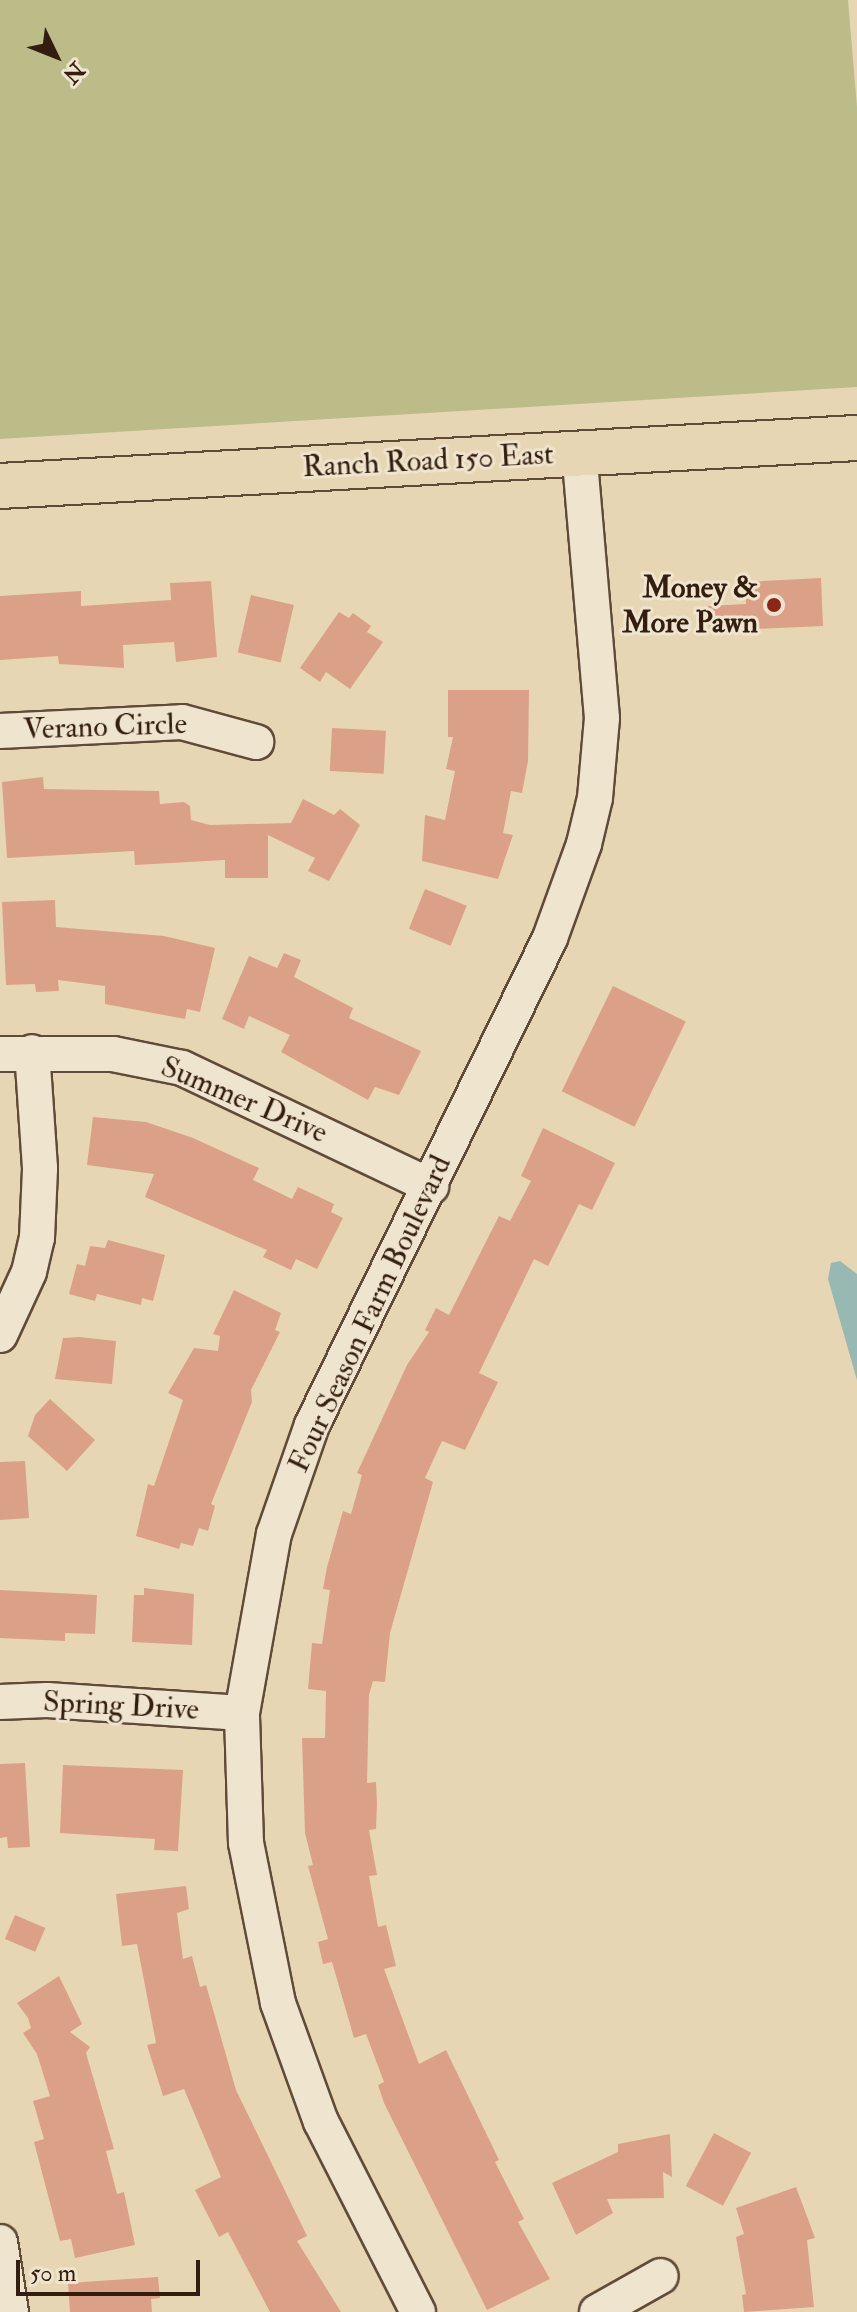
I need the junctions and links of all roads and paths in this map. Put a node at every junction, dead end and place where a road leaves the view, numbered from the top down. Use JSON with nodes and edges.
{"nodes":[{"id":1,"x":857,"y":438,"type":"edge"},
{"id":2,"x":579,"y":452,"type":"junction"},
{"id":3,"x":0,"y":486,"type":"edge"},
{"id":4,"x":0,"y":731,"type":"edge"},
{"id":5,"x":256,"y":742,"type":"dead end"},
{"id":6,"x":16,"y":1053,"type":"edge"},
{"id":7,"x":431,"y":1186,"type":"junction"},
{"id":8,"x":0,"y":1335,"type":"edge"},
{"id":9,"x":0,"y":1702,"type":"edge"},
{"id":10,"x":242,"y":1713,"type":"junction"},
{"id":11,"x":0,"y":2242,"type":"edge"},
{"id":12,"x":661,"y":2276,"type":"dead end"},
{"id":13,"x":11,"y":2312,"type":"edge"},
{"id":14,"x":418,"y":2312,"type":"edge"},
{"id":15,"x":597,"y":2312,"type":"edge"}],
"edges":[{"from":1,"to":2,"type":"main road","name":"Ranch Road 150 East"},
{"from":2,"to":3,"type":"main road","name":"Ranch Road 150 East"},
{"from":2,"to":7,"type":"street","name":"Four Season Farm Boulevard"},
{"from":4,"to":5,"type":"street","name":"Verano Circle"},
{"from":6,"to":7,"type":"street","name":"Summer Drive"},
{"from":6,"to":8,"type":"street"},
{"from":7,"to":10,"type":"street","name":"Four Season Farm Boulevard"},
{"from":9,"to":10,"type":"street","name":"Spring Drive"},
{"from":10,"to":14,"type":"street","name":"Four Season Farm Boulevard"},
{"from":11,"to":13,"type":"street"},
{"from":12,"to":15,"type":"street"}]}
